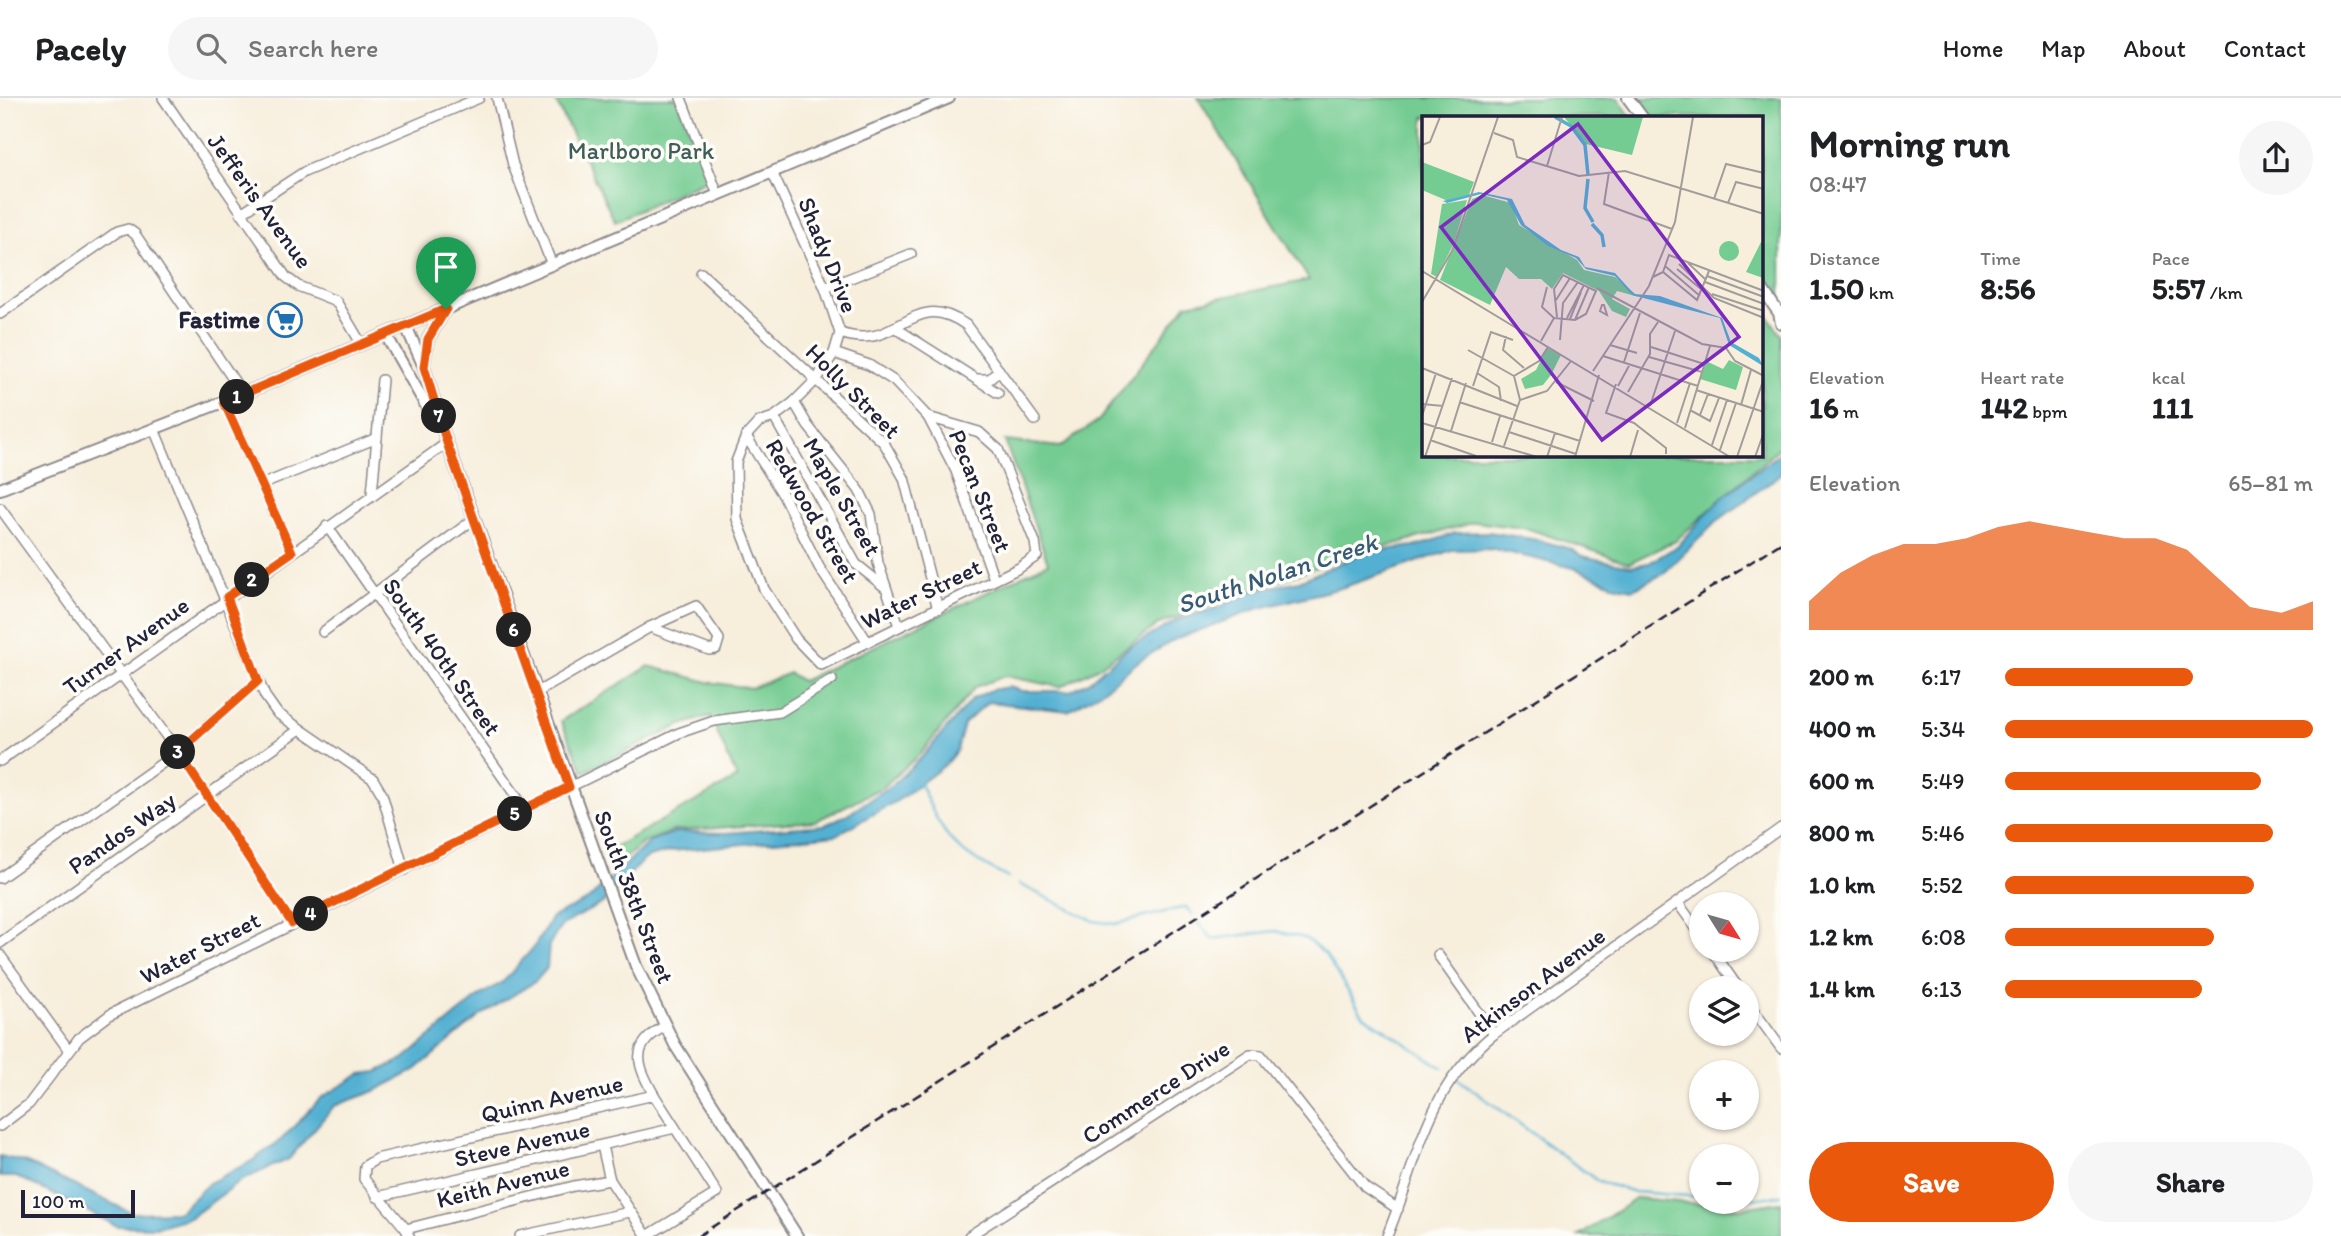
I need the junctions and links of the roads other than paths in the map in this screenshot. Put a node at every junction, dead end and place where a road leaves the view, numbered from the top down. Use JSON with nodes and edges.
{"nodes":[{"id":1,"x":163,"y":98,"type":"edge"},
{"id":2,"x":479,"y":98,"type":"edge"},
{"id":3,"x":497,"y":98,"type":"edge"},
{"id":4,"x":681,"y":98,"type":"edge"},
{"id":5,"x":949,"y":98,"type":"edge"},
{"id":6,"x":1628,"y":98,"type":"edge"},
{"id":7,"x":1641,"y":116,"type":"edge"},
{"id":8,"x":772,"y":172,"type":"junction"},
{"id":9,"x":718,"y":195,"type":"junction"},
{"id":10,"x":241,"y":213,"type":"junction"},
{"id":11,"x":911,"y":254,"type":"dead end"},
{"id":12,"x":552,"y":265,"type":"junction"},
{"id":13,"x":701,"y":273,"type":"dead end"},
{"id":14,"x":825,"y":288,"type":"junction"},
{"id":15,"x":1764,"y":292,"type":"edge"},
{"id":16,"x":446,"y":309,"type":"junction"},
{"id":17,"x":0,"y":314,"type":"edge"},
{"id":18,"x":1780,"y":317,"type":"edge"},
{"id":19,"x":406,"y":326,"type":"junction"},
{"id":20,"x":894,"y":327,"type":"junction"},
{"id":21,"x":839,"y":333,"type":"junction"},
{"id":22,"x":386,"y":335,"type":"junction"},
{"id":23,"x":362,"y":345,"type":"junction"},
{"id":24,"x":834,"y":353,"type":"junction"},
{"id":25,"x":424,"y":367,"type":"junction"},
{"id":26,"x":999,"y":370,"type":"junction"},
{"id":27,"x":817,"y":379,"type":"junction"},
{"id":28,"x":975,"y":379,"type":"junction"},
{"id":29,"x":382,"y":380,"type":"dead end"},
{"id":30,"x":998,"y":393,"type":"dead end"},
{"id":31,"x":243,"y":394,"type":"junction"},
{"id":32,"x":224,"y":402,"type":"junction"},
{"id":33,"x":794,"y":402,"type":"junction"},
{"id":34,"x":774,"y":417,"type":"junction"},
{"id":35,"x":928,"y":417,"type":"junction"},
{"id":36,"x":1035,"y":420,"type":"dead end"},
{"id":37,"x":154,"y":429,"type":"junction"},
{"id":38,"x":746,"y":436,"type":"junction"},
{"id":39,"x":377,"y":438,"type":"junction"},
{"id":40,"x":447,"y":443,"type":"junction"},
{"id":41,"x":261,"y":485,"type":"junction"},
{"id":42,"x":0,"y":489,"type":"edge"},
{"id":43,"x":372,"y":494,"type":"junction"},
{"id":44,"x":0,"y":508,"type":"edge"},
{"id":45,"x":474,"y":519,"type":"junction"},
{"id":46,"x":327,"y":526,"type":"junction"},
{"id":47,"x":292,"y":552,"type":"junction"},
{"id":48,"x":994,"y":579,"type":"junction"},
{"id":49,"x":886,"y":588,"type":"junction"},
{"id":50,"x":375,"y":594,"type":"junction"},
{"id":51,"x":227,"y":597,"type":"junction"},
{"id":52,"x":938,"y":609,"type":"junction"},
{"id":53,"x":899,"y":626,"type":"junction"},
{"id":54,"x":650,"y":627,"type":"junction"},
{"id":55,"x":323,"y":632,"type":"dead end"},
{"id":56,"x":867,"y":641,"type":"junction"},
{"id":57,"x":121,"y":672,"type":"junction"},
{"id":58,"x":832,"y":680,"type":"dead end"},
{"id":59,"x":258,"y":681,"type":"junction"},
{"id":60,"x":536,"y":693,"type":"junction"},
{"id":61,"x":300,"y":729,"type":"junction"},
{"id":62,"x":178,"y":752,"type":"junction"},
{"id":63,"x":0,"y":761,"type":"edge"},
{"id":64,"x":569,"y":787,"type":"junction"},
{"id":65,"x":208,"y":796,"type":"junction"},
{"id":66,"x":525,"y":809,"type":"junction"},
{"id":67,"x":1781,"y":828,"type":"edge"},
{"id":68,"x":404,"y":870,"type":"junction"},
{"id":69,"x":0,"y":878,"type":"edge"},
{"id":70,"x":1678,"y":903,"type":"junction"},
{"id":71,"x":1689,"y":918,"type":"edge"},
{"id":72,"x":292,"y":923,"type":"junction"},
{"id":73,"x":0,"y":943,"type":"edge"},
{"id":74,"x":0,"y":955,"type":"edge"},
{"id":75,"x":1438,"y":955,"type":"dead end"},
{"id":76,"x":1759,"y":1017,"type":"edge"},
{"id":77,"x":664,"y":1026,"type":"junction"},
{"id":78,"x":1494,"y":1034,"type":"junction"},
{"id":79,"x":1781,"y":1048,"type":"edge"},
{"id":80,"x":68,"y":1049,"type":"junction"},
{"id":81,"x":654,"y":1095,"type":"junction"},
{"id":82,"x":0,"y":1126,"type":"edge"},
{"id":83,"x":675,"y":1128,"type":"junction"},
{"id":84,"x":601,"y":1146,"type":"junction"},
{"id":85,"x":610,"y":1180,"type":"junction"},
{"id":86,"x":377,"y":1197,"type":"junction"},
{"id":87,"x":1398,"y":1209,"type":"junction"},
{"id":88,"x":630,"y":1212,"type":"junction"},
{"id":89,"x":408,"y":1232,"type":"edge"},
{"id":90,"x":520,"y":1236,"type":"edge"},
{"id":91,"x":647,"y":1236,"type":"edge"},
{"id":92,"x":797,"y":1236,"type":"edge"},
{"id":93,"x":969,"y":1236,"type":"edge"},
{"id":94,"x":1387,"y":1236,"type":"edge"}],
"edges":[{"from":1,"to":10,"type":"street","name":"Jefferis Avenue"},
{"from":2,"to":10,"type":"street"},
{"from":3,"to":12,"type":"street"},
{"from":4,"to":9,"type":"street"},
{"from":5,"to":8,"type":"main road"},
{"from":6,"to":7,"type":"main road"},
{"from":8,"to":9,"type":"main road"},
{"from":8,"to":14,"type":"street","name":"Shady Drive"},
{"from":9,"to":12,"type":"main road"},
{"from":10,"to":23,"type":"street","name":"Jefferis Avenue"},
{"from":11,"to":14,"type":"street"},
{"from":12,"to":16,"type":"main road"},
{"from":13,"to":27,"type":"street","name":"Holly Street"},
{"from":14,"to":21,"type":"street","name":"Shady Drive"},
{"from":15,"to":18,"type":"main road"},
{"from":16,"to":19,"type":"main road"},
{"from":16,"to":25,"type":"main road"},
{"from":17,"to":31,"type":"street"},
{"from":19,"to":22,"type":"main road"},
{"from":19,"to":25,"type":"main road","name":"South 38th Street"},
{"from":20,"to":21,"type":"street"},
{"from":20,"to":26,"type":"street"},
{"from":20,"to":28,"type":"street"},
{"from":21,"to":24,"type":"street","name":"Shady Drive"},
{"from":22,"to":23,"type":"main road"},
{"from":22,"to":40,"type":"main road","name":"South 38th Street"},
{"from":23,"to":31,"type":"main road"},
{"from":24,"to":27,"type":"street","name":"Shady Drive"},
{"from":24,"to":35,"type":"street"},
{"from":25,"to":40,"type":"main road","name":"South 38th Street"},
{"from":26,"to":28,"type":"street"},
{"from":26,"to":36,"type":"street"},
{"from":27,"to":33,"type":"street","name":"Shady Drive"},
{"from":27,"to":52,"type":"street","name":"Holly Street"},
{"from":28,"to":30,"type":"street"},
{"from":29,"to":39,"type":"street"},
{"from":31,"to":32,"type":"main road"},
{"from":32,"to":37,"type":"main road"},
{"from":32,"to":41,"type":"street"},
{"from":33,"to":34,"type":"street","name":"Shady Drive"},
{"from":33,"to":49,"type":"street"},
{"from":34,"to":38,"type":"street","name":"Shady Drive"},
{"from":34,"to":49,"type":"street","name":"Maple Street"},
{"from":35,"to":48,"type":"street","name":"Pecan Street"},
{"from":35,"to":48,"type":"street","name":"Water Street"},
{"from":37,"to":42,"type":"main road"},
{"from":37,"to":51,"type":"street"},
{"from":38,"to":56,"type":"street","name":"Redwood Street"},
{"from":38,"to":56,"type":"street","name":"Water Street"},
{"from":39,"to":41,"type":"street"},
{"from":39,"to":43,"type":"street"},
{"from":40,"to":43,"type":"street","name":"Turner Avenue"},
{"from":40,"to":45,"type":"main road","name":"South 38th Street"},
{"from":41,"to":47,"type":"street"},
{"from":43,"to":46,"type":"street","name":"Turner Avenue"},
{"from":44,"to":57,"type":"street"},
{"from":45,"to":50,"type":"street"},
{"from":45,"to":60,"type":"main road","name":"South 38th Street"},
{"from":46,"to":47,"type":"street","name":"Turner Avenue"},
{"from":46,"to":50,"type":"street","name":"South 40th Street"},
{"from":47,"to":51,"type":"street","name":"Turner Avenue"},
{"from":48,"to":52,"type":"street","name":"Water Street"},
{"from":49,"to":53,"type":"street"},
{"from":50,"to":55,"type":"street"},
{"from":50,"to":66,"type":"street","name":"South 40th Street"},
{"from":51,"to":57,"type":"street","name":"Turner Avenue"},
{"from":51,"to":59,"type":"street"},
{"from":52,"to":53,"type":"street","name":"Water Street"},
{"from":53,"to":56,"type":"street","name":"Water Street"},
{"from":54,"to":54,"type":"street"},
{"from":54,"to":60,"type":"street"},
{"from":57,"to":62,"type":"street"},
{"from":57,"to":63,"type":"street","name":"Turner Avenue"},
{"from":58,"to":64,"type":"street","name":"Water Street"},
{"from":59,"to":61,"type":"street"},
{"from":59,"to":62,"type":"street"},
{"from":60,"to":64,"type":"main road","name":"South 38th Street"},
{"from":61,"to":65,"type":"street","name":"Pandos Way"},
{"from":61,"to":68,"type":"street"},
{"from":62,"to":65,"type":"street"},
{"from":62,"to":69,"type":"street"},
{"from":64,"to":66,"type":"street","name":"Water Street"},
{"from":64,"to":77,"type":"main road","name":"South 38th Street"},
{"from":65,"to":72,"type":"street"},
{"from":65,"to":73,"type":"street","name":"Pandos Way"},
{"from":66,"to":68,"type":"street","name":"Water Street"},
{"from":67,"to":70,"type":"street","name":"Atkinson Avenue"},
{"from":68,"to":72,"type":"street","name":"Water Street"},
{"from":70,"to":71,"type":"street"},
{"from":70,"to":78,"type":"street","name":"Atkinson Avenue"},
{"from":72,"to":80,"type":"street","name":"Water Street"},
{"from":74,"to":80,"type":"street"},
{"from":75,"to":78,"type":"street"},
{"from":76,"to":79,"type":"street"},
{"from":77,"to":81,"type":"street","name":"Quinn Avenue"},
{"from":77,"to":92,"type":"main road","name":"South 38th Street"},
{"from":78,"to":87,"type":"street","name":"Atkinson Avenue"},
{"from":80,"to":82,"type":"street","name":"Water Street"},
{"from":81,"to":83,"type":"street"},
{"from":81,"to":86,"type":"street","name":"Quinn Avenue"},
{"from":83,"to":84,"type":"street","name":"Steve Avenue"},
{"from":83,"to":91,"type":"street"},
{"from":84,"to":85,"type":"street"},
{"from":84,"to":86,"type":"street","name":"Steve Avenue"},
{"from":85,"to":88,"type":"street"},
{"from":85,"to":89,"type":"street","name":"Keith Avenue"},
{"from":86,"to":89,"type":"street"},
{"from":87,"to":93,"type":"street","name":"Commerce Drive"},
{"from":87,"to":94,"type":"street","name":"Atkinson Avenue"},
{"from":88,"to":90,"type":"street"},
{"from":88,"to":91,"type":"street"}]}
